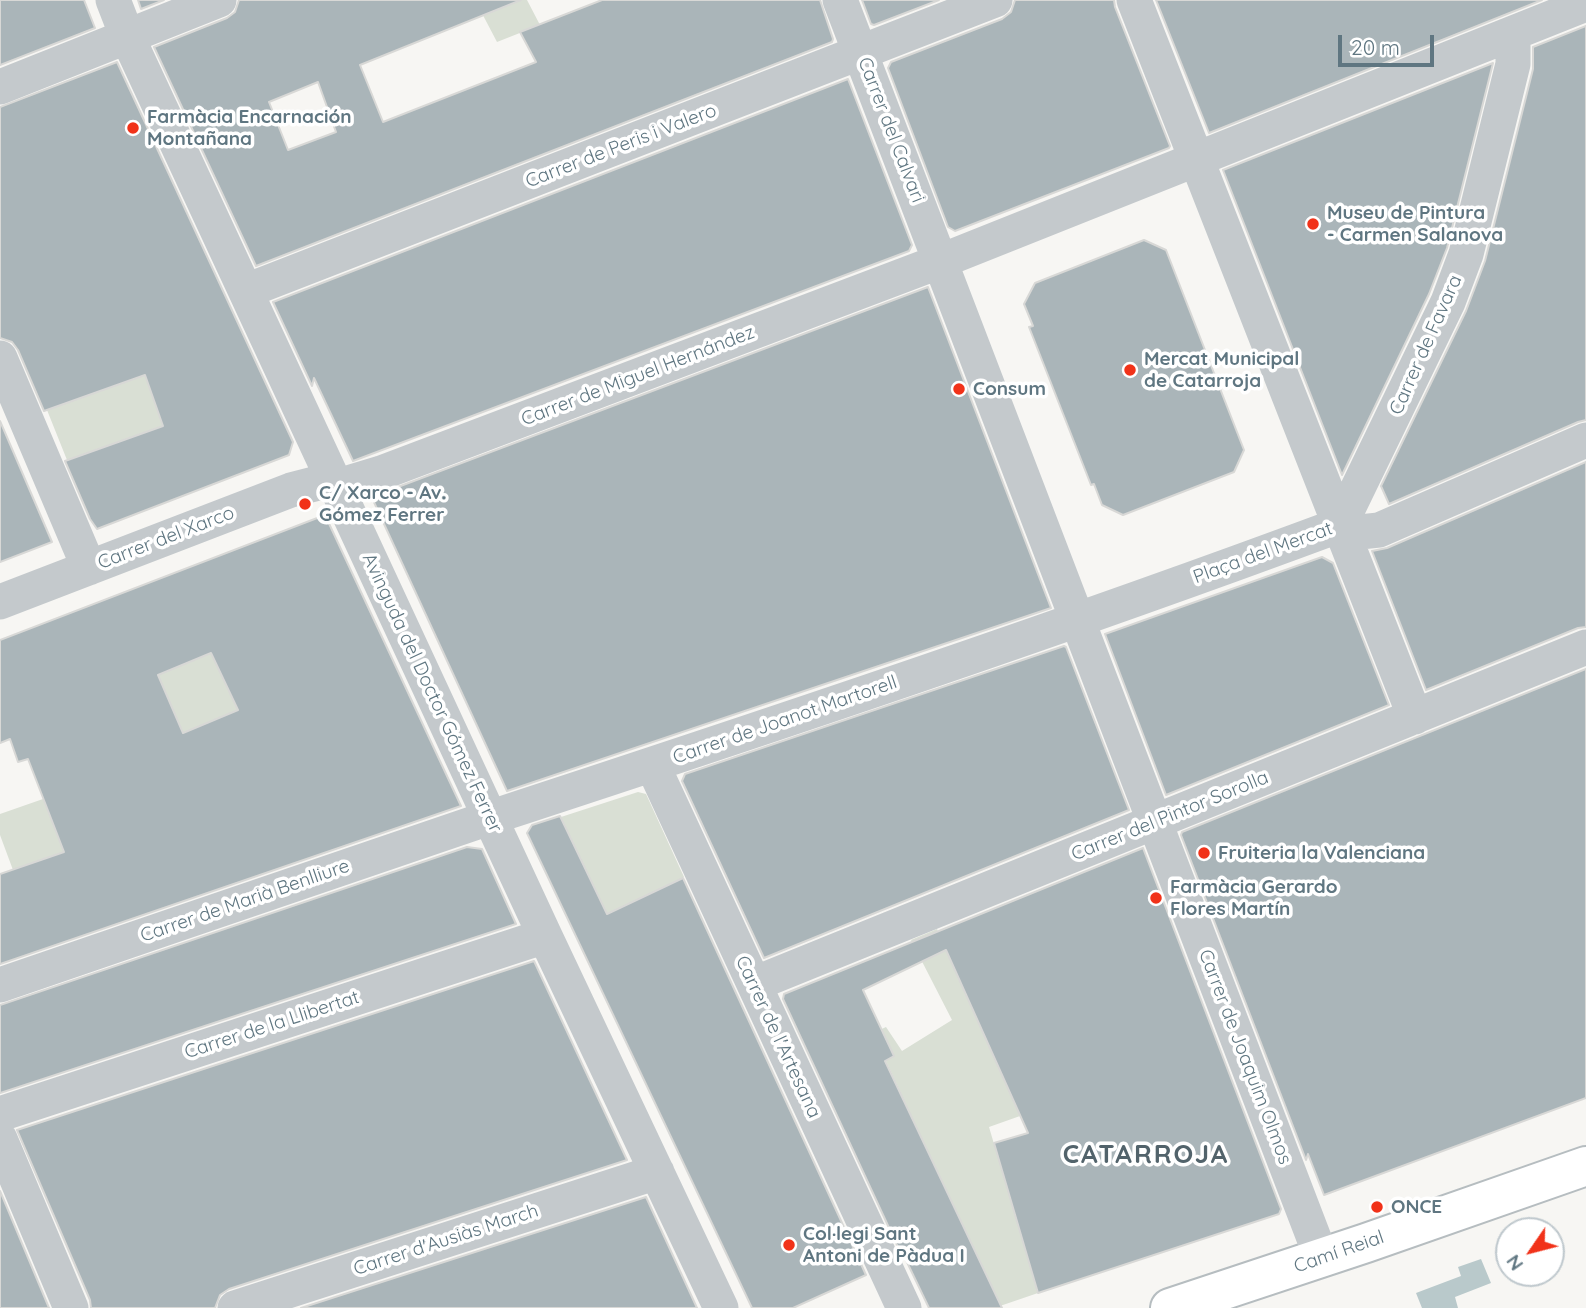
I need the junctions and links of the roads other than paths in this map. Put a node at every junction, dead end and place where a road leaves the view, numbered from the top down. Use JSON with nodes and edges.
{"nodes":[{"id":1,"x":113,"y":0,"type":"edge"},
{"id":2,"x":219,"y":0,"type":"edge"},
{"id":3,"x":840,"y":0,"type":"edge"},
{"id":4,"x":995,"y":0,"type":"edge"},
{"id":5,"x":1134,"y":0,"type":"edge"},
{"id":6,"x":1586,"y":4,"type":"edge"},
{"id":7,"x":1542,"y":10,"type":"edge"},
{"id":8,"x":1513,"y":34,"type":"junction"},
{"id":9,"x":127,"y":36,"type":"junction"},
{"id":10,"x":861,"y":53,"type":"junction"},
{"id":11,"x":0,"y":86,"type":"edge"},
{"id":12,"x":1195,"y":159,"type":"junction"},
{"id":13,"x":941,"y":261,"type":"junction"},
{"id":14,"x":246,"y":292,"type":"junction"},
{"id":15,"x":0,"y":358,"type":"edge"},
{"id":16,"x":1586,"y":440,"type":"edge"},
{"id":17,"x":334,"y":482,"type":"junction"},
{"id":18,"x":1340,"y":525,"type":"junction"},
{"id":19,"x":89,"y":568,"type":"junction"},
{"id":20,"x":0,"y":602,"type":"edge"},
{"id":21,"x":1079,"y":620,"type":"junction"},
{"id":22,"x":1586,"y":648,"type":"edge"},
{"id":23,"x":1415,"y":717,"type":"junction"},
{"id":24,"x":653,"y":766,"type":"junction"},
{"id":25,"x":491,"y":818,"type":"junction"},
{"id":26,"x":1155,"y":823,"type":"junction"},
{"id":27,"x":545,"y":936,"type":"junction"},
{"id":28,"x":754,"y":984,"type":"junction"},
{"id":29,"x":0,"y":985,"type":"edge"},
{"id":30,"x":0,"y":1114,"type":"edge"},
{"id":31,"x":0,"y":1139,"type":"edge"},
{"id":32,"x":1586,"y":1166,"type":"edge"},
{"id":33,"x":657,"y":1172,"type":"junction"},
{"id":34,"x":1322,"y":1259,"type":"junction"},
{"id":35,"x":71,"y":1308,"type":"edge"},
{"id":36,"x":234,"y":1308,"type":"edge"},
{"id":37,"x":721,"y":1308,"type":"edge"},
{"id":38,"x":904,"y":1308,"type":"edge"},
{"id":39,"x":1170,"y":1308,"type":"edge"}],
"edges":[{"from":1,"to":9,"type":"street","name":"Avinguda del Doctor Gómez Ferrer"},
{"from":2,"to":9,"type":"street"},
{"from":3,"to":10,"type":"street","name":"Carrer del Calvari"},
{"from":4,"to":10,"type":"street","name":"Carrer de Peris i Valero"},
{"from":5,"to":12,"type":"street","name":"Plaça del Mercat"},
{"from":6,"to":7,"type":"street"},
{"from":7,"to":8,"type":"street"},
{"from":8,"to":12,"type":"street"},
{"from":8,"to":18,"type":"street","name":"Carrer de Favara"},
{"from":9,"to":11,"type":"street"},
{"from":9,"to":14,"type":"street","name":"Avinguda del Doctor Gómez Ferrer"},
{"from":10,"to":13,"type":"street","name":"Carrer del Calvari"},
{"from":10,"to":14,"type":"street","name":"Carrer de Peris i Valero"},
{"from":12,"to":13,"type":"street"},
{"from":12,"to":18,"type":"street","name":"Plaça del Mercat"},
{"from":13,"to":17,"type":"street","name":"Carrer de Miguel Hernández"},
{"from":13,"to":21,"type":"street"},
{"from":14,"to":17,"type":"street","name":"Avinguda del Doctor Gómez Ferrer"},
{"from":15,"to":19,"type":"street"},
{"from":16,"to":18,"type":"street"},
{"from":17,"to":19,"type":"street","name":"Carrer del Xarco"},
{"from":17,"to":25,"type":"street","name":"Avinguda del Doctor Gómez Ferrer"},
{"from":18,"to":21,"type":"street","name":"Plaça del Mercat"},
{"from":18,"to":23,"type":"street"},
{"from":19,"to":20,"type":"street","name":"Carrer del Xarco"},
{"from":21,"to":24,"type":"street","name":"Carrer de Joanot Martorell"},
{"from":21,"to":26,"type":"street","name":"Carrer de Joaquim Olmos"},
{"from":22,"to":23,"type":"street","name":"Carrer del Pintor Sorolla"},
{"from":23,"to":26,"type":"street","name":"Carrer del Pintor Sorolla"},
{"from":24,"to":25,"type":"street","name":"Carrer de Joanot Martorell"},
{"from":24,"to":28,"type":"street","name":"Carrer de l'Artesana"},
{"from":25,"to":27,"type":"street","name":"Avinguda del Doctor Gómez Ferrer"},
{"from":25,"to":29,"type":"street","name":"Carrer de Marià Benlliure"},
{"from":26,"to":28,"type":"street","name":"Carrer del Pintor Sorolla"},
{"from":26,"to":34,"type":"street","name":"Carrer de Joaquim Olmos"},
{"from":27,"to":30,"type":"street","name":"Carrer de la Llibertat"},
{"from":27,"to":33,"type":"street","name":"Avinguda del Doctor Gómez Ferrer"},
{"from":28,"to":38,"type":"street","name":"Carrer de l'Artesana"},
{"from":31,"to":35,"type":"street"},
{"from":32,"to":34,"type":"street","name":"Camí Reial"},
{"from":33,"to":36,"type":"street","name":"Carrer d'Ausiàs March"},
{"from":33,"to":37,"type":"street","name":"Avinguda del Doctor Gómez Ferrer"},
{"from":34,"to":39,"type":"street","name":"Camí Reial"}]}
